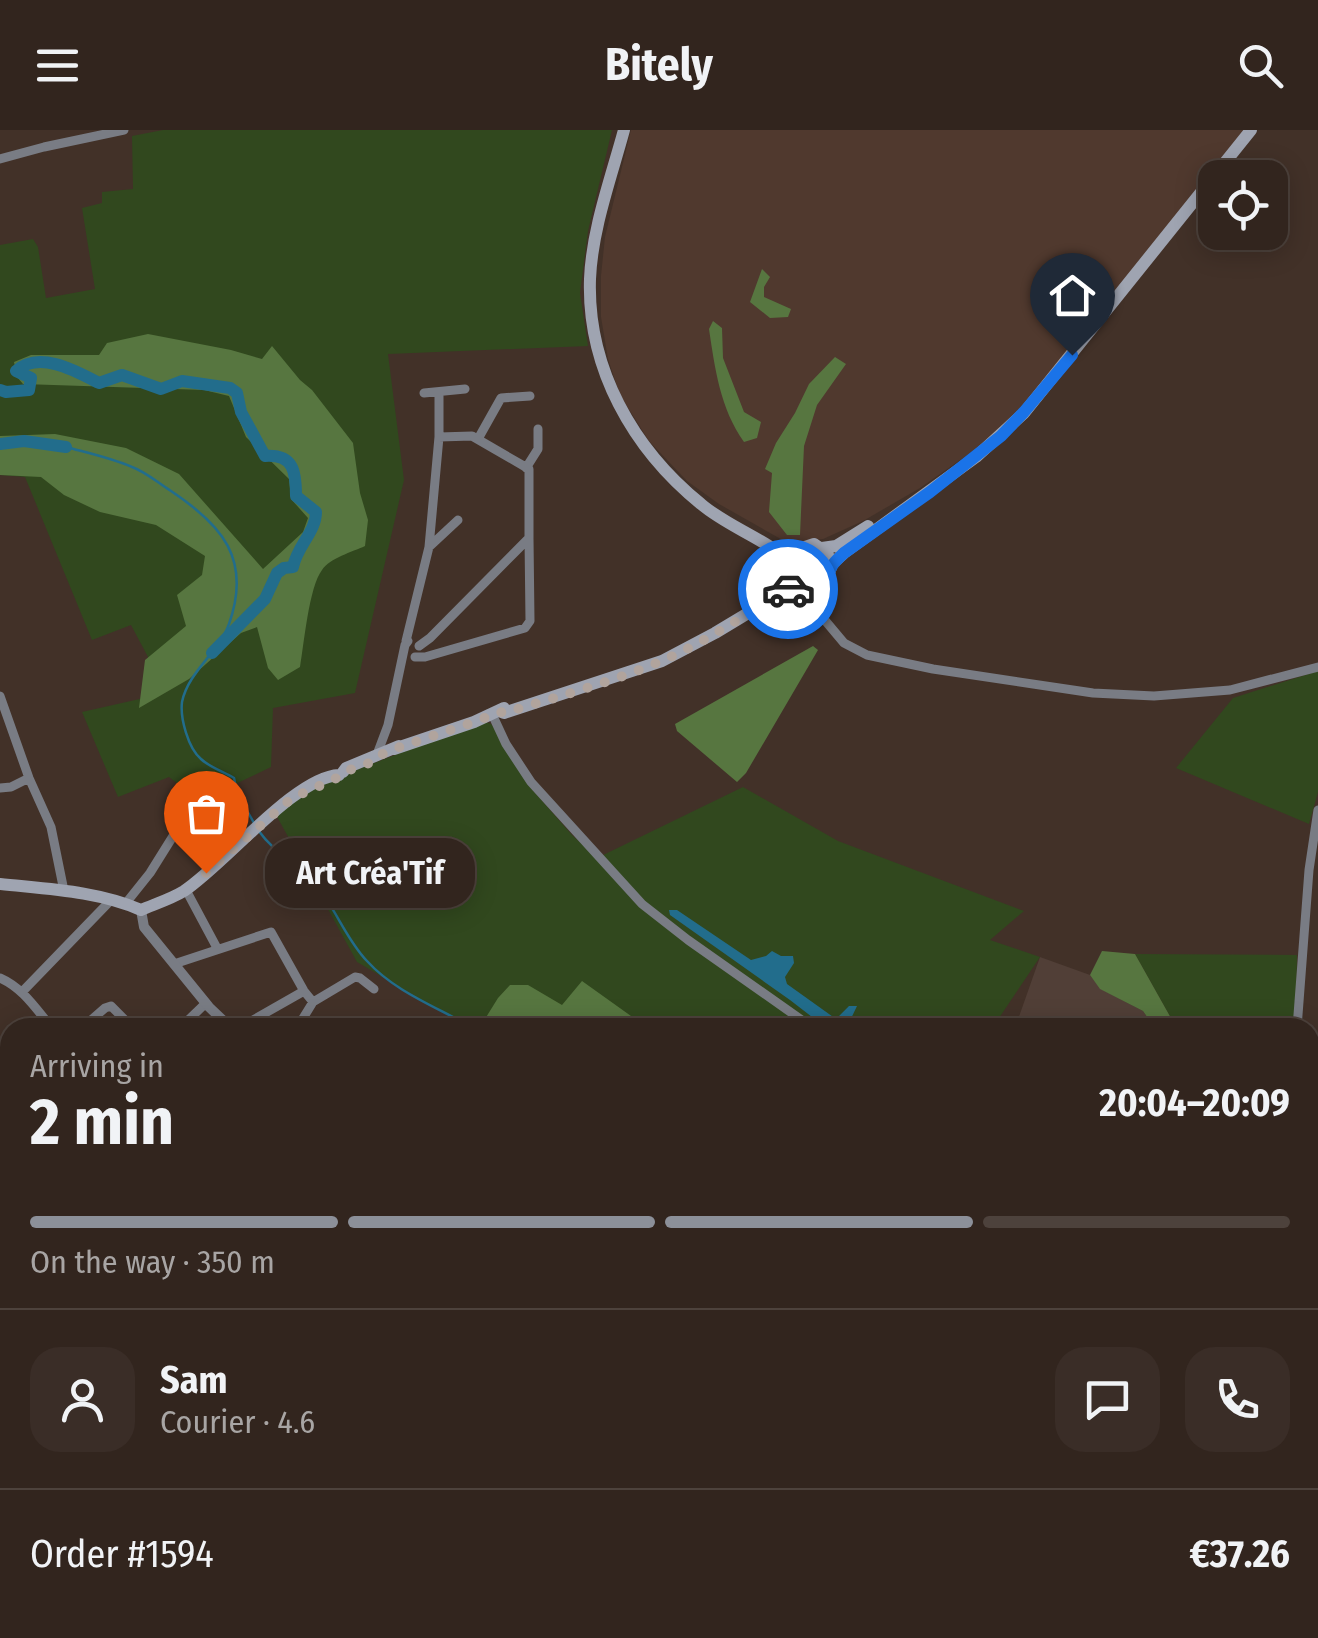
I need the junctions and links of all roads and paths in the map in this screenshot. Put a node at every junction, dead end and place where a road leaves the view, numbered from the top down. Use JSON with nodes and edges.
{"nodes":[{"id":1,"x":124,"y":130,"type":"edge"},
{"id":2,"x":624,"y":130,"type":"edge"},
{"id":3,"x":1250,"y":130,"type":"edge"},
{"id":4,"x":0,"y":159,"type":"edge"},
{"id":5,"x":464,"y":390,"type":"dead end"},
{"id":6,"x":438,"y":392,"type":"junction"},
{"id":7,"x":424,"y":393,"type":"dead end"},
{"id":8,"x":530,"y":396,"type":"dead end"},
{"id":9,"x":538,"y":429,"type":"dead end"},
{"id":10,"x":439,"y":437,"type":"junction"},
{"id":11,"x":478,"y":439,"type":"junction"},
{"id":12,"x":526,"y":468,"type":"junction"},
{"id":13,"x":939,"y":484,"type":"junction"},
{"id":14,"x":458,"y":520,"type":"dead end"},
{"id":15,"x":529,"y":538,"type":"junction"},
{"id":16,"x":429,"y":546,"type":"junction"},
{"id":17,"x":822,"y":548,"type":"junction"},
{"id":18,"x":792,"y":561,"type":"junction"},
{"id":19,"x":829,"y":571,"type":"junction"},
{"id":20,"x":806,"y":585,"type":"junction"},
{"id":21,"x":828,"y":624,"type":"junction"},
{"id":22,"x":406,"y":641,"type":"junction"},
{"id":23,"x":697,"y":642,"type":"junction"},
{"id":24,"x":419,"y":646,"type":"junction"},
{"id":25,"x":415,"y":657,"type":"junction"},
{"id":26,"x":404,"y":660,"type":"junction"},
{"id":27,"x":1318,"y":667,"type":"edge"},
{"id":28,"x":0,"y":696,"type":"edge"},
{"id":29,"x":493,"y":714,"type":"junction"},
{"id":30,"x":388,"y":725,"type":"junction"},
{"id":31,"x":398,"y":746,"type":"junction"},
{"id":32,"x":376,"y":757,"type":"junction"},
{"id":33,"x":29,"y":778,"type":"junction"},
{"id":34,"x":0,"y":788,"type":"edge"},
{"id":35,"x":1318,"y":810,"type":"edge"},
{"id":36,"x":193,"y":823,"type":"dead end"},
{"id":37,"x":0,"y":884,"type":"edge"},
{"id":38,"x":186,"y":890,"type":"junction"},
{"id":39,"x":64,"y":891,"type":"junction"},
{"id":40,"x":119,"y":902,"type":"junction"},
{"id":41,"x":141,"y":910,"type":"junction"},
{"id":42,"x":217,"y":948,"type":"junction"},
{"id":43,"x":174,"y":964,"type":"junction"},
{"id":44,"x":0,"y":978,"type":"edge"},
{"id":45,"x":374,"y":989,"type":"dead end"},
{"id":46,"x":304,"y":991,"type":"junction"},
{"id":47,"x":22,"y":992,"type":"junction"},
{"id":48,"x":312,"y":1002,"type":"junction"},
{"id":49,"x":206,"y":1003,"type":"junction"},
{"id":50,"x":41,"y":1018,"type":"edge"},
{"id":51,"x":94,"y":1018,"type":"edge"},
{"id":52,"x":123,"y":1018,"type":"edge"},
{"id":53,"x":190,"y":1018,"type":"edge"},
{"id":54,"x":222,"y":1018,"type":"edge"},
{"id":55,"x":257,"y":1018,"type":"edge"},
{"id":56,"x":303,"y":1018,"type":"edge"},
{"id":57,"x":798,"y":1018,"type":"edge"},
{"id":58,"x":1298,"y":1018,"type":"edge"}],
"edges":[{"from":1,"to":4,"type":"street"},
{"from":2,"to":18,"type":"main road"},
{"from":3,"to":13,"type":"main road"},
{"from":5,"to":6,"type":"street"},
{"from":6,"to":7,"type":"street"},
{"from":6,"to":10,"type":"street"},
{"from":8,"to":11,"type":"street"},
{"from":9,"to":12,"type":"street"},
{"from":10,"to":11,"type":"street"},
{"from":10,"to":16,"type":"street"},
{"from":11,"to":12,"type":"street"},
{"from":12,"to":15,"type":"street"},
{"from":13,"to":17,"type":"main road"},
{"from":13,"to":19,"type":"main road"},
{"from":14,"to":16,"type":"street"},
{"from":15,"to":24,"type":"street"},
{"from":15,"to":25,"type":"street"},
{"from":16,"to":22,"type":"street"},
{"from":17,"to":18,"type":"main road"},
{"from":17,"to":19,"type":"main road"},
{"from":18,"to":20,"type":"main road"},
{"from":18,"to":23,"type":"main road"},
{"from":19,"to":20,"type":"main road"},
{"from":19,"to":21,"type":"street"},
{"from":20,"to":21,"type":"street"},
{"from":20,"to":23,"type":"main road"},
{"from":21,"to":27,"type":"street"},
{"from":22,"to":24,"type":"street"},
{"from":22,"to":26,"type":"street"},
{"from":23,"to":29,"type":"main road"},
{"from":24,"to":25,"type":"street"},
{"from":25,"to":26,"type":"street"},
{"from":26,"to":30,"type":"street"},
{"from":28,"to":33,"type":"street"},
{"from":29,"to":31,"type":"main road"},
{"from":29,"to":57,"type":"street"},
{"from":30,"to":31,"type":"street"},
{"from":30,"to":32,"type":"street"},
{"from":31,"to":32,"type":"main road"},
{"from":32,"to":38,"type":"main road"},
{"from":33,"to":34,"type":"street"},
{"from":33,"to":39,"type":"street"},
{"from":35,"to":58,"type":"street"},
{"from":36,"to":40,"type":"street"},
{"from":37,"to":39,"type":"main road"},
{"from":38,"to":41,"type":"main road"},
{"from":38,"to":42,"type":"street"},
{"from":39,"to":40,"type":"main road"},
{"from":40,"to":41,"type":"main road"},
{"from":40,"to":47,"type":"street"},
{"from":41,"to":43,"type":"street"},
{"from":42,"to":43,"type":"street"},
{"from":42,"to":46,"type":"street"},
{"from":43,"to":49,"type":"street"},
{"from":44,"to":47,"type":"street"},
{"from":45,"to":48,"type":"street"},
{"from":46,"to":48,"type":"street"},
{"from":46,"to":55,"type":"street"},
{"from":47,"to":50,"type":"street"},
{"from":48,"to":56,"type":"street"},
{"from":49,"to":53,"type":"street"},
{"from":49,"to":54,"type":"street"},
{"from":51,"to":52,"type":"street"}]}
